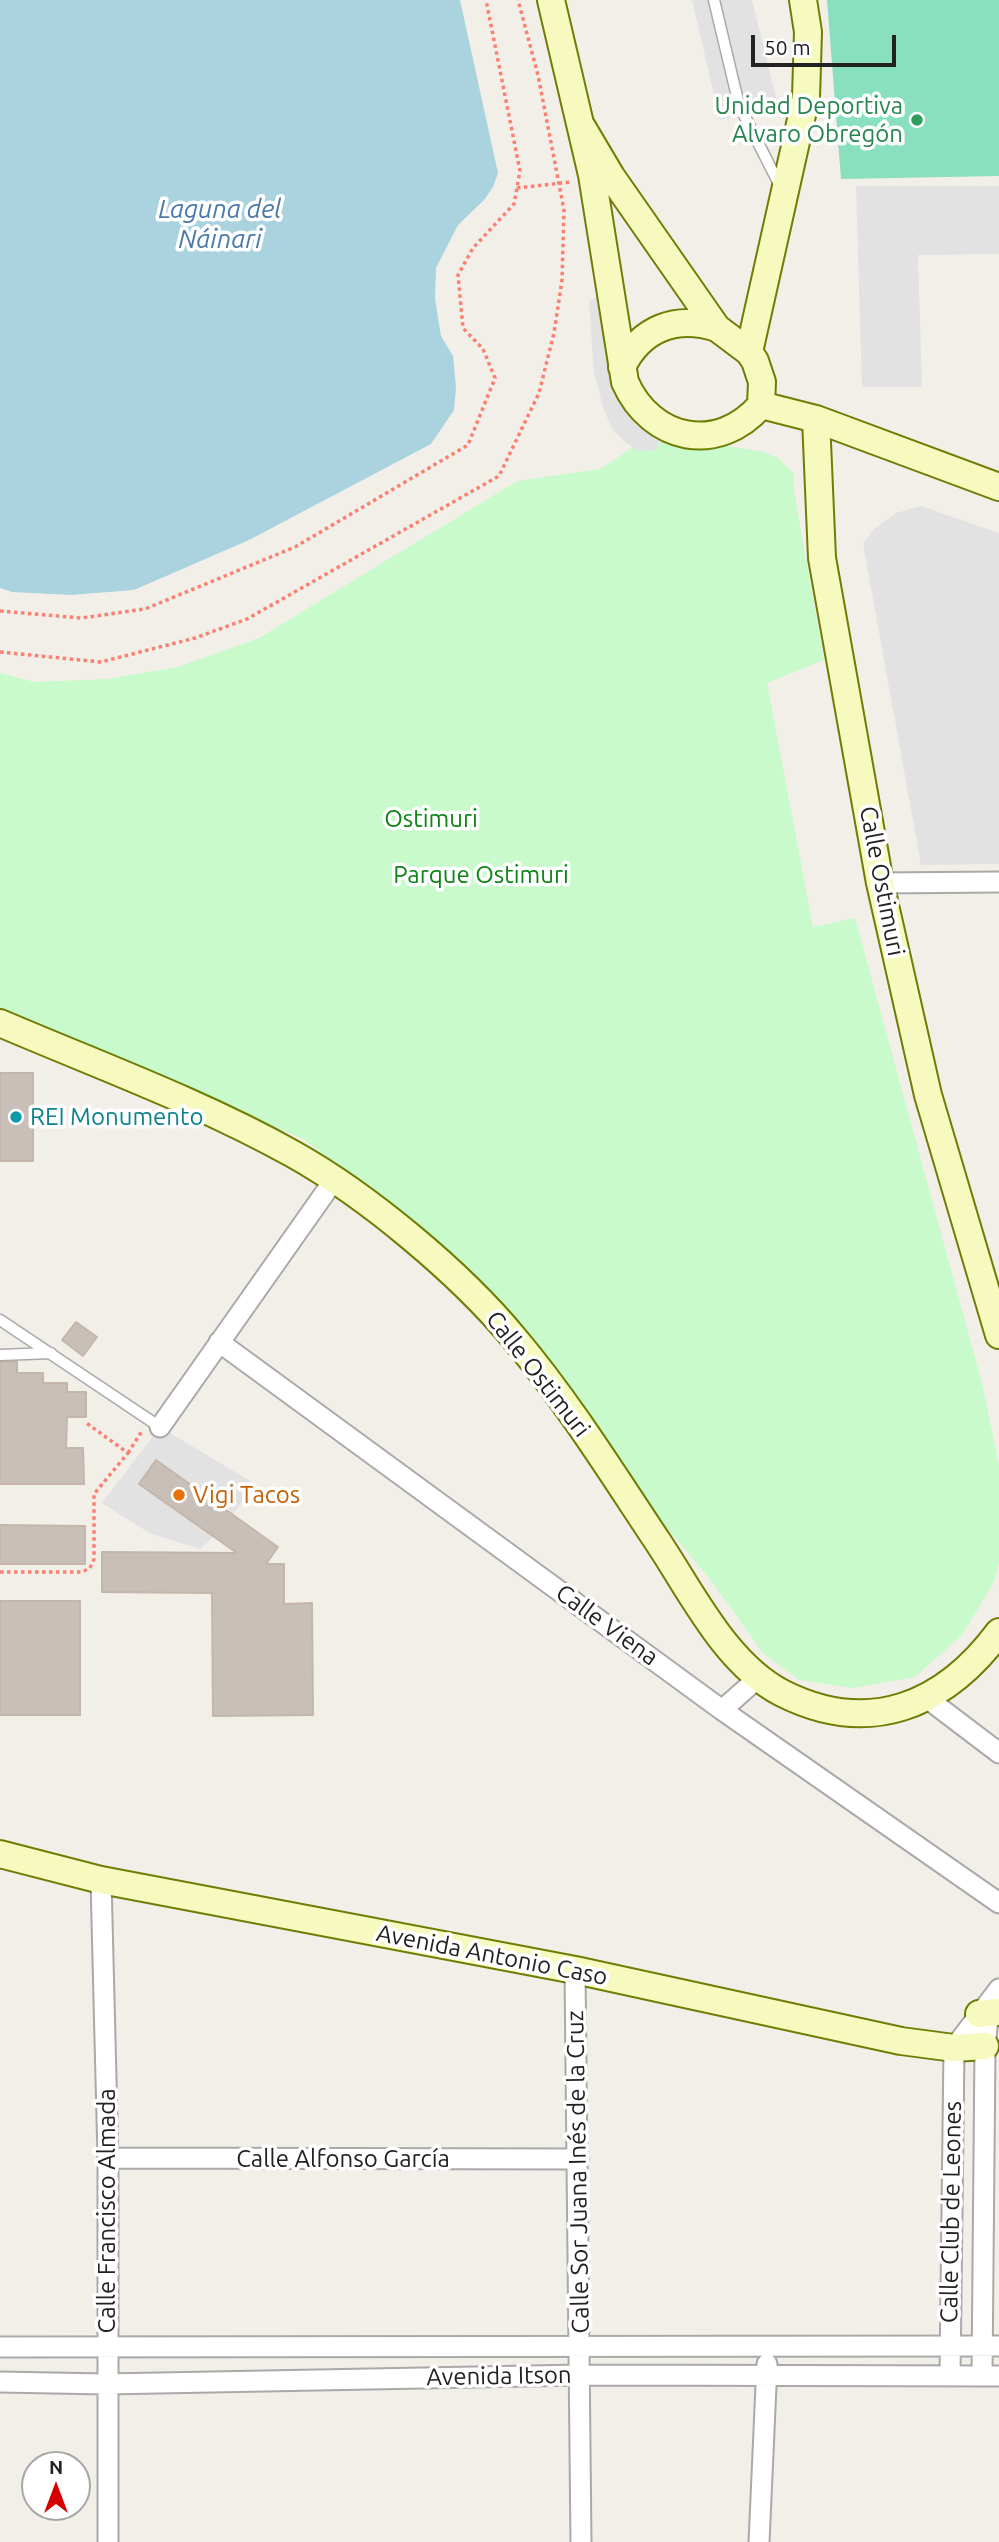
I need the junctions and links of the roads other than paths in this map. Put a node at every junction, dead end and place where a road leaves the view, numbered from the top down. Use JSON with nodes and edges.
{"nodes":[{"id":1,"x":551,"y":0,"type":"edge"},
{"id":2,"x":714,"y":0,"type":"edge"},
{"id":3,"x":803,"y":0,"type":"edge"},
{"id":4,"x":582,"y":127,"type":"junction"},
{"id":5,"x":785,"y":196,"type":"junction"},
{"id":6,"x":717,"y":328,"type":"junction"},
{"id":7,"x":749,"y":352,"type":"junction"},
{"id":8,"x":622,"y":367,"type":"junction"},
{"id":9,"x":761,"y":405,"type":"junction"},
{"id":10,"x":816,"y":419,"type":"junction"},
{"id":11,"x":999,"y":487,"type":"edge"},
{"id":12,"x":999,"y":882,"type":"edge"},
{"id":13,"x":880,"y":883,"type":"junction"},
{"id":14,"x":0,"y":1023,"type":"edge"},
{"id":15,"x":334,"y":1180,"type":"junction"},
{"id":16,"x":0,"y":1320,"type":"edge"},
{"id":17,"x":999,"y":1335,"type":"edge"},
{"id":18,"x":219,"y":1342,"type":"junction"},
{"id":19,"x":51,"y":1353,"type":"junction"},
{"id":20,"x":0,"y":1355,"type":"edge"},
{"id":21,"x":155,"y":1423,"type":"joint"},
{"id":22,"x":999,"y":1632,"type":"edge"},
{"id":23,"x":758,"y":1678,"type":"junction"},
{"id":24,"x":928,"y":1699,"type":"junction"},
{"id":25,"x":722,"y":1710,"type":"junction"},
{"id":26,"x":999,"y":1753,"type":"edge"},
{"id":27,"x":0,"y":1854,"type":"edge"},
{"id":28,"x":101,"y":1880,"type":"junction"},
{"id":29,"x":999,"y":1903,"type":"edge"},
{"id":30,"x":575,"y":1970,"type":"junction"},
{"id":31,"x":991,"y":2006,"type":"edge"},
{"id":32,"x":985,"y":2046,"type":"junction"},
{"id":33,"x":954,"y":2048,"type":"junction"},
{"id":34,"x":108,"y":2158,"type":"junction"},
{"id":35,"x":578,"y":2159,"type":"junction"},
{"id":36,"x":991,"y":2346,"type":"edge"},
{"id":37,"x":0,"y":2347,"type":"edge"},
{"id":38,"x":950,"y":2347,"type":"junction"},
{"id":39,"x":580,"y":2348,"type":"junction"},
{"id":40,"x":107,"y":2349,"type":"junction"},
{"id":41,"x":767,"y":2349,"type":"junction"},
{"id":42,"x":767,"y":2374,"type":"junction"},
{"id":43,"x":581,"y":2375,"type":"junction"},
{"id":44,"x":950,"y":2376,"type":"junction"},
{"id":45,"x":990,"y":2376,"type":"edge"},
{"id":46,"x":0,"y":2382,"type":"edge"},
{"id":47,"x":106,"y":2384,"type":"junction"},
{"id":48,"x":108,"y":2542,"type":"edge"},
{"id":49,"x":581,"y":2542,"type":"edge"},
{"id":50,"x":759,"y":2542,"type":"edge"}],
"edges":[{"from":1,"to":4,"type":"street"},
{"from":2,"to":5,"type":"lane"},
{"from":3,"to":5,"type":"street"},
{"from":4,"to":6,"type":"street"},
{"from":4,"to":8,"type":"street"},
{"from":5,"to":7,"type":"street"},
{"from":6,"to":7,"type":"street"},
{"from":6,"to":8,"type":"street"},
{"from":7,"to":9,"type":"street"},
{"from":8,"to":9,"type":"street"},
{"from":9,"to":10,"type":"street"},
{"from":10,"to":11,"type":"street"},
{"from":10,"to":13,"type":"street","name":"Calle Ostimuri"},
{"from":12,"to":13,"type":"street"},
{"from":13,"to":17,"type":"street","name":"Calle Ostimuri"},
{"from":14,"to":15,"type":"street","name":"Calle Ostimuri"},
{"from":15,"to":18,"type":"street"},
{"from":15,"to":23,"type":"street","name":"Calle Ostimuri"},
{"from":16,"to":19,"type":"lane"},
{"from":18,"to":21,"type":"street"},
{"from":18,"to":25,"type":"street","name":"Calle Viena"},
{"from":19,"to":20,"type":"lane"},
{"from":19,"to":21,"type":"lane"},
{"from":22,"to":24,"type":"street","name":"Calle Ostimuri"},
{"from":23,"to":24,"type":"street","name":"Calle Ostimuri"},
{"from":23,"to":25,"type":"street"},
{"from":24,"to":26,"type":"street"},
{"from":25,"to":29,"type":"street","name":"Calle Viena"},
{"from":27,"to":28,"type":"street","name":"Avenida Antonio Caso"},
{"from":28,"to":30,"type":"street","name":"Avenida Antonio Caso"},
{"from":28,"to":34,"type":"street","name":"Calle Francisco Almada"},
{"from":30,"to":33,"type":"street","name":"Avenida Antonio Caso"},
{"from":30,"to":35,"type":"street","name":"Calle Sor Juana Inés de la Cruz"},
{"from":31,"to":32,"type":"street","name":"Calle Club de Leones"},
{"from":31,"to":33,"type":"street"},
{"from":32,"to":33,"type":"street","name":"Avenida Antonio Caso"},
{"from":32,"to":36,"type":"street","name":"Calle Club de Leones"},
{"from":33,"to":38,"type":"street","name":"Calle Club de Leones"},
{"from":34,"to":35,"type":"street","name":"Calle Alfonso García"},
{"from":34,"to":40,"type":"street","name":"Calle Francisco Almada"},
{"from":35,"to":39,"type":"street","name":"Calle Sor Juana Inés de la Cruz"},
{"from":36,"to":38,"type":"street","name":"Avenida Itson"},
{"from":36,"to":45,"type":"street","name":"Calle Club de Leones"},
{"from":37,"to":40,"type":"street","name":"Avenida Itson"},
{"from":38,"to":41,"type":"street","name":"Avenida Itson"},
{"from":38,"to":44,"type":"street","name":"Calle Club de Leones"},
{"from":39,"to":40,"type":"street","name":"Avenida Itson"},
{"from":39,"to":41,"type":"street","name":"Avenida Itson"},
{"from":39,"to":43,"type":"street","name":"Calle Sor Juana Inés de la Cruz"},
{"from":40,"to":47,"type":"street","name":"Calle Francisco Almada"},
{"from":41,"to":42,"type":"street"},
{"from":42,"to":43,"type":"street","name":"Avenida Itson"},
{"from":42,"to":44,"type":"street","name":"Avenida Itson"},
{"from":42,"to":50,"type":"street"},
{"from":43,"to":47,"type":"street","name":"Avenida Itson"},
{"from":43,"to":49,"type":"street","name":"Calle Sor Juana Inés de la Cruz"},
{"from":44,"to":45,"type":"street","name":"Avenida Itson"},
{"from":46,"to":47,"type":"street","name":"Avenida Itson"},
{"from":47,"to":48,"type":"street","name":"Calle Francisco Almada"}]}
